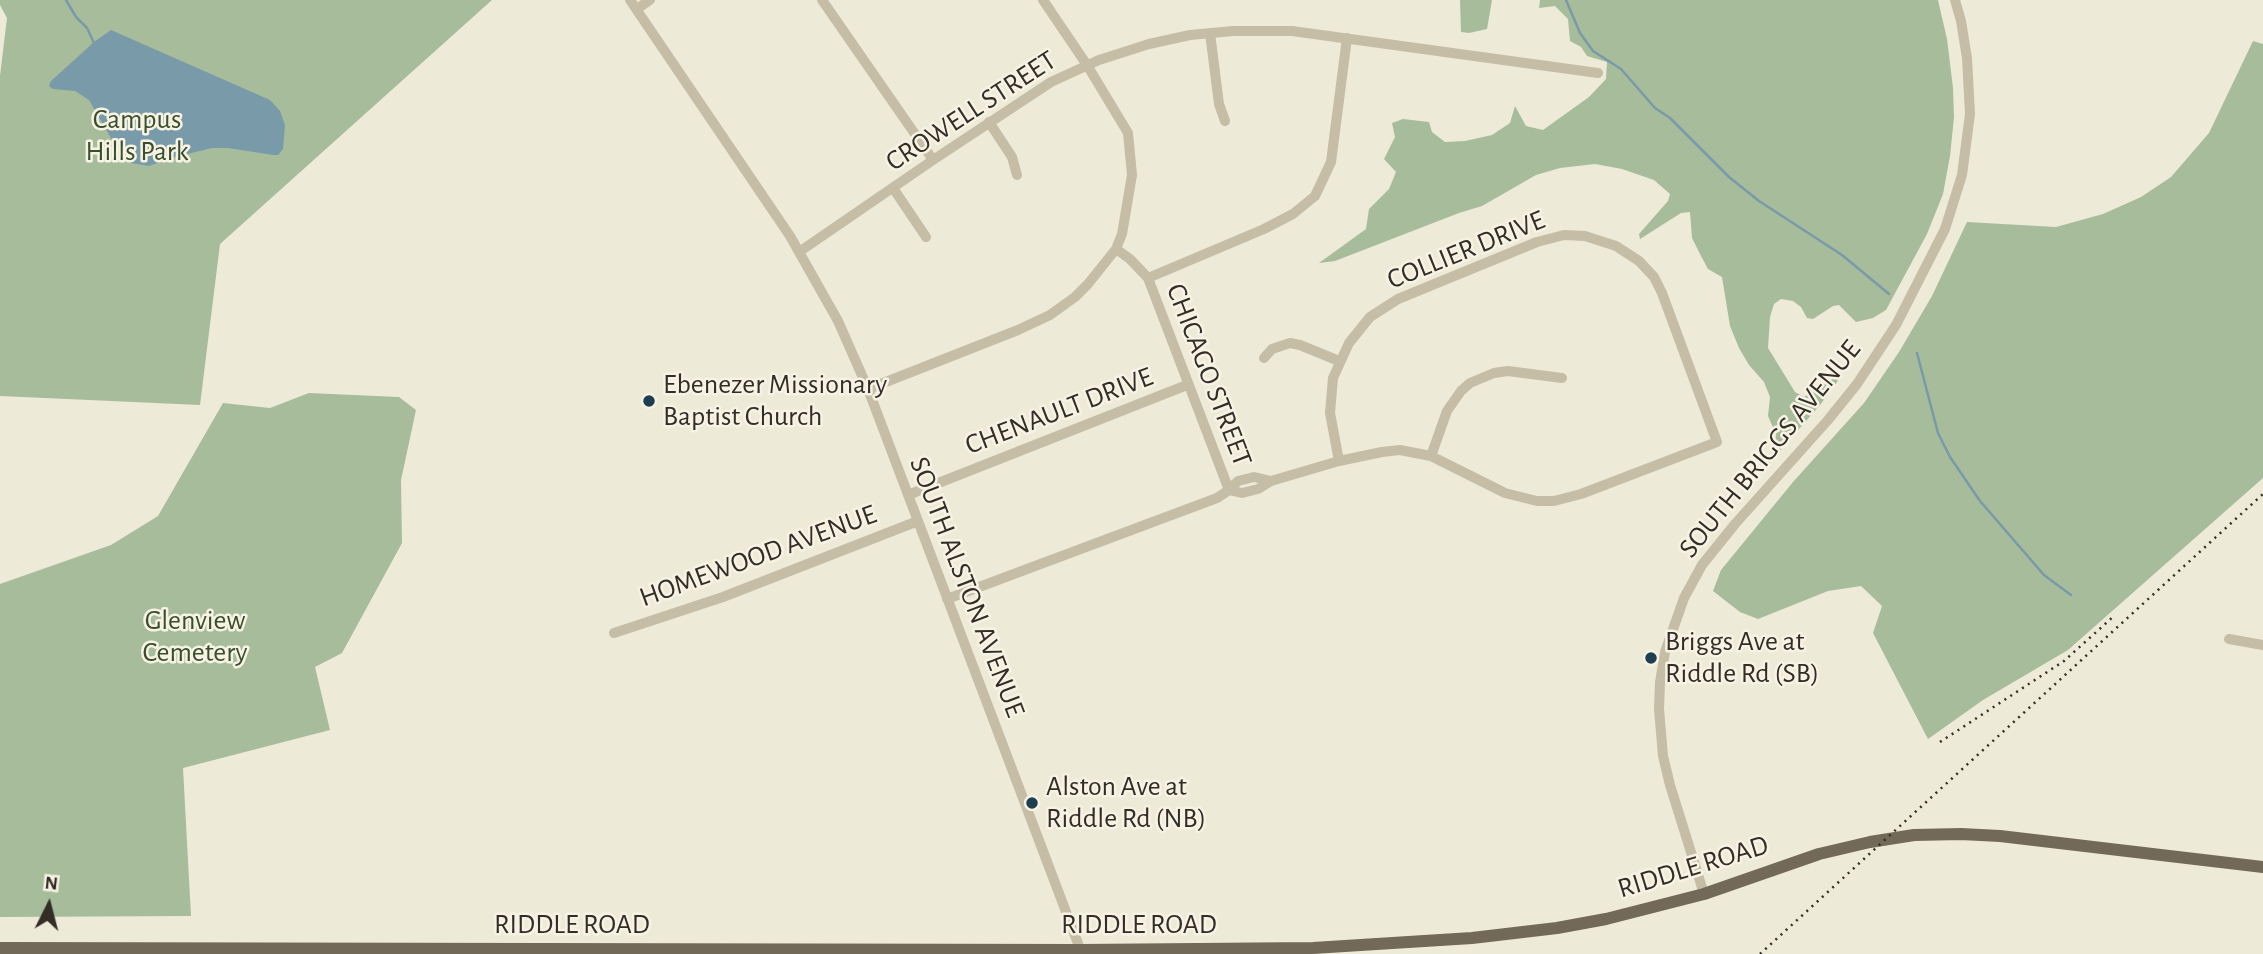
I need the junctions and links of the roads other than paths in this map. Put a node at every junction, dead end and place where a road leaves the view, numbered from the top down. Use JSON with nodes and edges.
{"nodes":[{"id":1,"x":650,"y":0,"type":"edge"},
{"id":2,"x":822,"y":0,"type":"edge"},
{"id":3,"x":1043,"y":0,"type":"edge"},
{"id":4,"x":1955,"y":0,"type":"edge"},
{"id":5,"x":633,"y":5,"type":"edge"},
{"id":6,"x":1210,"y":33,"type":"junction"},
{"id":7,"x":1347,"y":38,"type":"junction"},
{"id":8,"x":1087,"y":65,"type":"junction"},
{"id":9,"x":1598,"y":73,"type":"dead end"},
{"id":10,"x":1226,"y":121,"type":"dead end"},
{"id":11,"x":989,"y":122,"type":"junction"},
{"id":12,"x":933,"y":160,"type":"junction"},
{"id":13,"x":1017,"y":175,"type":"dead end"},
{"id":14,"x":893,"y":188,"type":"junction"},
{"id":15,"x":926,"y":237,"type":"dead end"},
{"id":16,"x":1116,"y":249,"type":"junction"},
{"id":17,"x":799,"y":252,"type":"junction"},
{"id":18,"x":1148,"y":278,"type":"junction"},
{"id":19,"x":1265,"y":358,"type":"dead end"},
{"id":20,"x":1339,"y":361,"type":"junction"},
{"id":21,"x":1562,"y":378,"type":"dead end"},
{"id":22,"x":1188,"y":385,"type":"junction"},
{"id":23,"x":868,"y":389,"type":"junction"},
{"id":24,"x":1431,"y":456,"type":"junction"},
{"id":25,"x":1339,"y":461,"type":"junction"},
{"id":26,"x":1229,"y":490,"type":"junction"},
{"id":27,"x":908,"y":495,"type":"junction"},
{"id":28,"x":918,"y":522,"type":"junction"},
{"id":29,"x":947,"y":599,"type":"junction"},
{"id":30,"x":614,"y":633,"type":"dead end"},
{"id":31,"x":2230,"y":639,"type":"dead end"},
{"id":32,"x":2263,"y":645,"type":"edge"},
{"id":33,"x":2263,"y":867,"type":"edge"},
{"id":34,"x":1704,"y":894,"type":"junction"},
{"id":35,"x":0,"y":948,"type":"edge"},
{"id":36,"x":1081,"y":952,"type":"edge"}],
"edges":[{"from":1,"to":5,"type":"street"},
{"from":2,"to":12,"type":"street"},
{"from":3,"to":8,"type":"street"},
{"from":4,"to":34,"type":"street","name":"SOUTH BRIGGS AVENUE"},
{"from":5,"to":17,"type":"street","name":"SOUTH ALSTON AVENUE"},
{"from":6,"to":7,"type":"street","name":"CROWELL STREET"},
{"from":6,"to":8,"type":"street","name":"CROWELL STREET"},
{"from":6,"to":10,"type":"street"},
{"from":7,"to":9,"type":"street","name":"CROWELL STREET"},
{"from":7,"to":18,"type":"street"},
{"from":8,"to":11,"type":"street","name":"CROWELL STREET"},
{"from":8,"to":16,"type":"street"},
{"from":11,"to":12,"type":"street","name":"CROWELL STREET"},
{"from":11,"to":13,"type":"street"},
{"from":12,"to":14,"type":"street","name":"CROWELL STREET"},
{"from":14,"to":15,"type":"street"},
{"from":14,"to":17,"type":"street","name":"CROWELL STREET"},
{"from":16,"to":18,"type":"street","name":"CHICAGO STREET"},
{"from":16,"to":23,"type":"street"},
{"from":17,"to":23,"type":"street","name":"SOUTH ALSTON AVENUE"},
{"from":18,"to":22,"type":"street","name":"CHICAGO STREET"},
{"from":19,"to":20,"type":"street"},
{"from":20,"to":24,"type":"street","name":"COLLIER DRIVE"},
{"from":20,"to":25,"type":"street","name":"COLLIER DRIVE"},
{"from":21,"to":24,"type":"street"},
{"from":22,"to":26,"type":"street","name":"CHICAGO STREET"},
{"from":22,"to":27,"type":"street","name":"CHENAULT DRIVE"},
{"from":23,"to":27,"type":"street","name":"SOUTH ALSTON AVENUE"},
{"from":24,"to":25,"type":"street","name":"COLLIER DRIVE"},
{"from":25,"to":26,"type":"street","name":"COLLIER DRIVE"},
{"from":26,"to":29,"type":"street","name":"COLLIER DRIVE"},
{"from":27,"to":28,"type":"street","name":"SOUTH ALSTON AVENUE"},
{"from":28,"to":29,"type":"street","name":"SOUTH ALSTON AVENUE"},
{"from":28,"to":30,"type":"street","name":"HOMEWOOD AVENUE"},
{"from":29,"to":36,"type":"street","name":"SOUTH ALSTON AVENUE"},
{"from":31,"to":32,"type":"street"},
{"from":33,"to":34,"type":"main road","name":"RIDDLE ROAD"},
{"from":34,"to":36,"type":"main road","name":"RIDDLE ROAD"},
{"from":35,"to":36,"type":"main road","name":"RIDDLE ROAD"}]}
